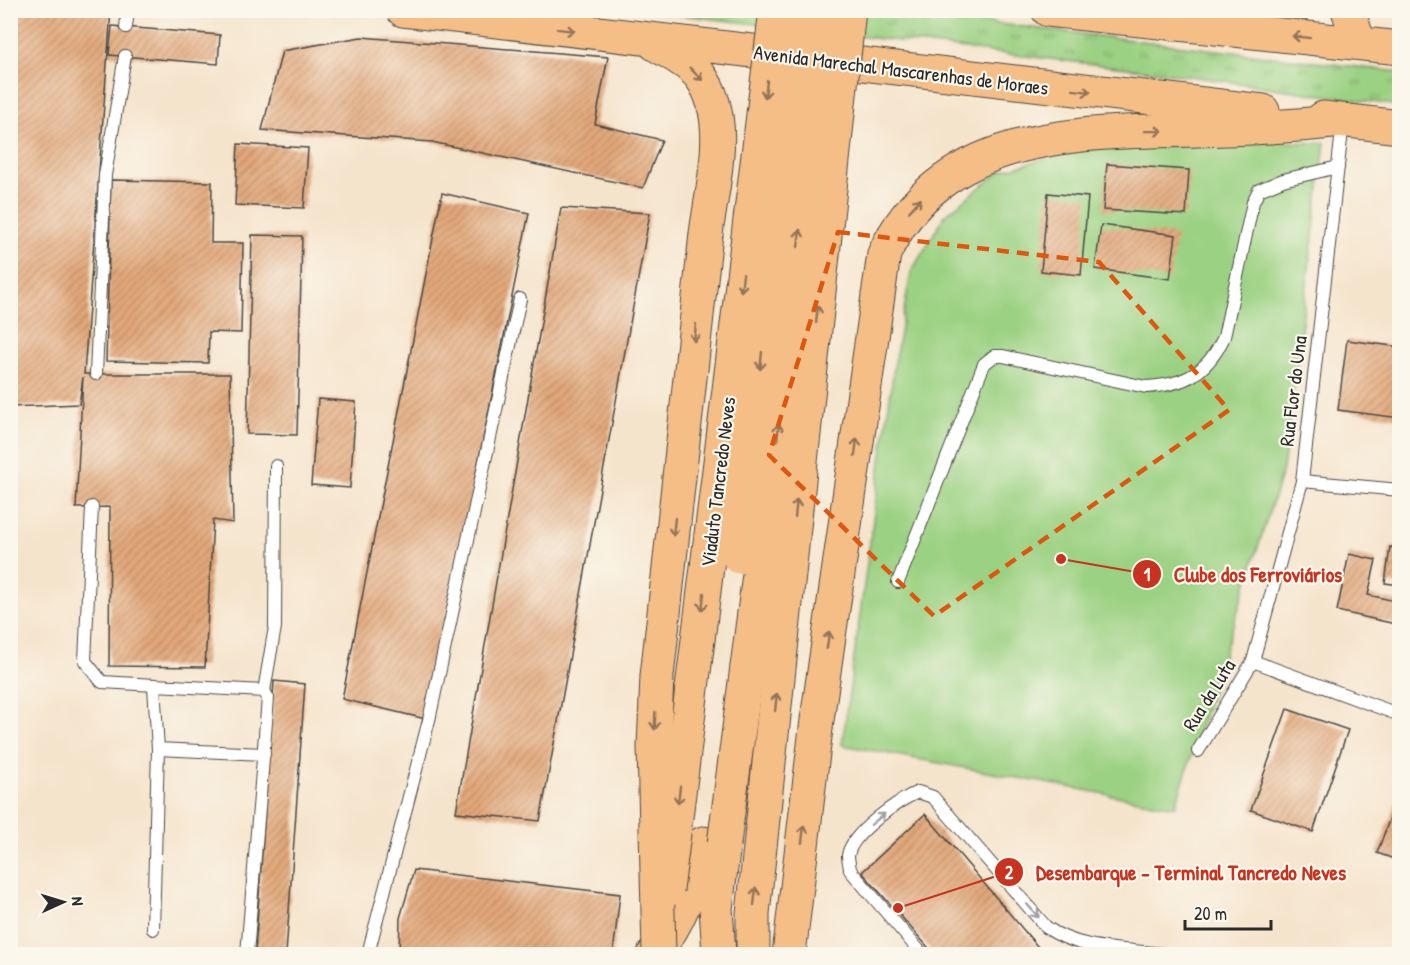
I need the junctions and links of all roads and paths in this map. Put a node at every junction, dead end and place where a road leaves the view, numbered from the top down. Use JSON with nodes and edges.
{"nodes":[{"id":1,"x":128,"y":10,"type":"edge"},
{"id":2,"x":403,"y":10,"type":"edge"},
{"id":3,"x":776,"y":10,"type":"edge"},
{"id":4,"x":800,"y":10,"type":"edge"},
{"id":5,"x":824,"y":10,"type":"edge"},
{"id":6,"x":849,"y":10,"type":"edge"},
{"id":7,"x":1348,"y":10,"type":"edge"},
{"id":8,"x":1066,"y":12,"type":"edge"},
{"id":9,"x":126,"y":27,"type":"dead end"},
{"id":10,"x":649,"y":40,"type":"junction"},
{"id":11,"x":1359,"y":44,"type":"junction"},
{"id":12,"x":1400,"y":48,"type":"edge"},
{"id":13,"x":125,"y":56,"type":"dead end"},
{"id":14,"x":1343,"y":121,"type":"junction"},
{"id":15,"x":1400,"y":127,"type":"edge"},
{"id":16,"x":1338,"y":167,"type":"junction"},
{"id":17,"x":520,"y":299,"type":"dead end"},
{"id":18,"x":96,"y":374,"type":"dead end"},
{"id":19,"x":276,"y":466,"type":"dead end"},
{"id":20,"x":1302,"y":481,"type":"junction"},
{"id":21,"x":1400,"y":490,"type":"edge"},
{"id":22,"x":92,"y":507,"type":"dead end"},
{"id":23,"x":898,"y":582,"type":"dead end"},
{"id":24,"x":1253,"y":661,"type":"junction"},
{"id":25,"x":154,"y":686,"type":"junction"},
{"id":26,"x":264,"y":691,"type":"junction"},
{"id":27,"x":1400,"y":715,"type":"edge"},
{"id":28,"x":158,"y":749,"type":"junction"},
{"id":29,"x":1198,"y":750,"type":"dead end"},
{"id":30,"x":264,"y":754,"type":"junction"},
{"id":31,"x":713,"y":844,"type":"junction"},
{"id":32,"x":153,"y":929,"type":"dead end"},
{"id":33,"x":247,"y":954,"type":"edge"},
{"id":34,"x":368,"y":954,"type":"edge"},
{"id":35,"x":657,"y":954,"type":"edge"},
{"id":36,"x":719,"y":954,"type":"edge"},
{"id":37,"x":753,"y":954,"type":"edge"},
{"id":38,"x":789,"y":954,"type":"edge"},
{"id":39,"x":922,"y":954,"type":"edge"},
{"id":40,"x":1164,"y":954,"type":"edge"}],
"edges":[{"from":1,"to":9,"type":"lane"},
{"from":2,"to":10,"type":"main road","name":"Avenida Marechal Mascarenhas de Moraes","one_way":true},
{"from":3,"to":35,"type":"main road","name":"Viaduto Tancredo Neves","one_way":true,"bridge":true},
{"from":4,"to":31,"type":"main road","one_way":true,"bridge":true},
{"from":31,"to":5,"type":"main road","one_way":true,"bridge":true},
{"from":37,"to":6,"type":"main road","one_way":true,"bridge":true},
{"from":7,"to":11,"type":"main road"},
{"from":11,"to":8,"type":"main road","one_way":true},
{"from":10,"to":14,"type":"main road","name":"Avenida Marechal Mascarenhas de Moraes","one_way":true},
{"from":10,"to":35,"type":"main road","one_way":true,"bridge":true},
{"from":11,"to":12,"type":"main road"},
{"from":13,"to":18,"type":"lane"},
{"from":14,"to":15,"type":"main road","name":"Avenida Marechal Mascarenhas de Moraes"},
{"from":14,"to":16,"type":"lane","name":"Rua Flor do Una"},
{"from":38,"to":14,"type":"main road","one_way":true},
{"from":16,"to":20,"type":"lane","name":"Rua Flor do Una"},
{"from":16,"to":23,"type":"lane"},
{"from":17,"to":34,"type":"lane"},
{"from":19,"to":26,"type":"lane"},
{"from":20,"to":21,"type":"lane"},
{"from":20,"to":24,"type":"lane","name":"Rua Flor do Una"},
{"from":22,"to":25,"type":"lane"},
{"from":24,"to":27,"type":"lane"},
{"from":24,"to":29,"type":"lane","name":"Rua da Luta"},
{"from":25,"to":26,"type":"lane"},
{"from":25,"to":28,"type":"lane"},
{"from":26,"to":30,"type":"lane"},
{"from":28,"to":30,"type":"lane"},
{"from":28,"to":32,"type":"lane"},
{"from":30,"to":33,"type":"lane"},
{"from":31,"to":35,"type":"main road"},
{"from":31,"to":36,"type":"main road"},
{"from":39,"to":40,"type":"lane","one_way":true}]}
